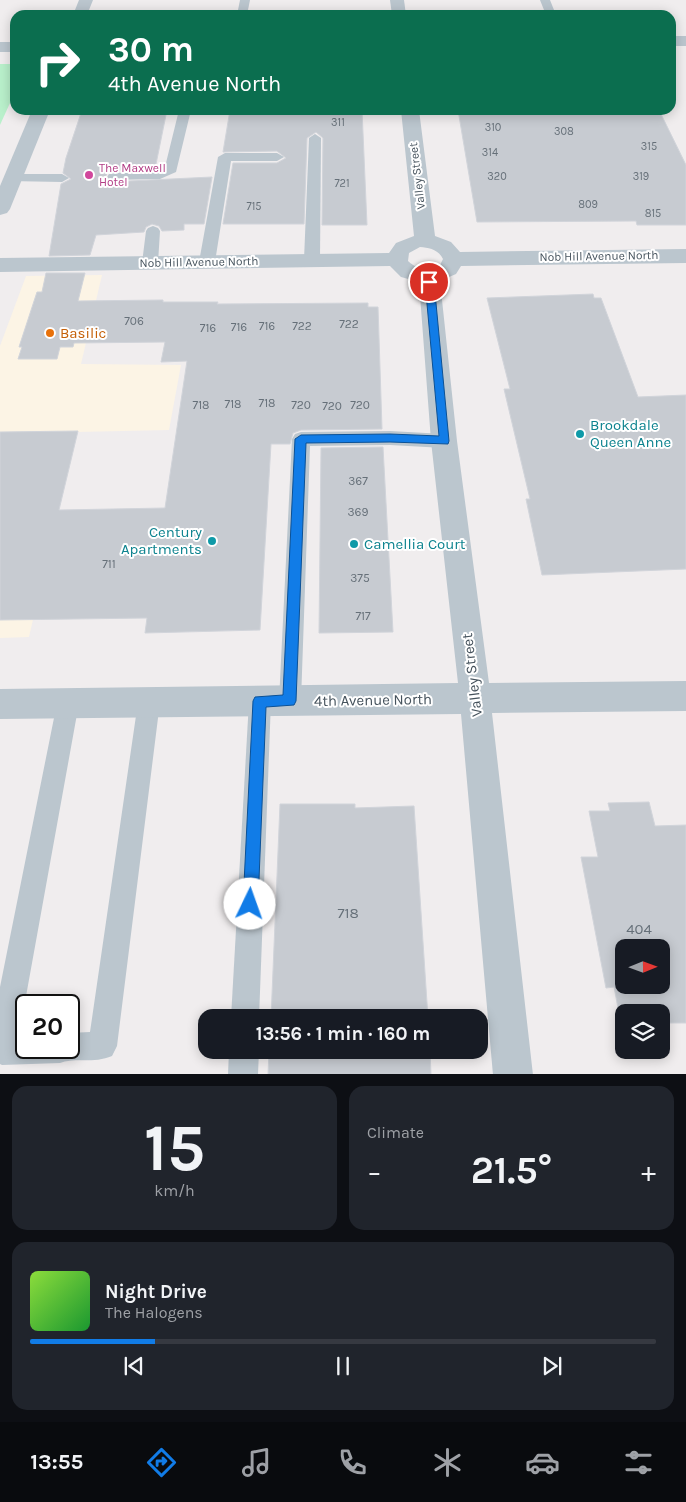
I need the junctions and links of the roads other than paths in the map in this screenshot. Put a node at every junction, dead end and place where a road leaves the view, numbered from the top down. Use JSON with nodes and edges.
{"nodes":[{"id":1,"x":39,"y":115,"type":"edge"},
{"id":2,"x":185,"y":115,"type":"edge"},
{"id":3,"x":411,"y":115,"type":"edge"},
{"id":4,"x":315,"y":138,"type":"dead end"},
{"id":5,"x":277,"y":157,"type":"dead end"},
{"id":6,"x":114,"y":177,"type":"dead end"},
{"id":7,"x":13,"y":178,"type":"junction"},
{"id":8,"x":62,"y":178,"type":"dead end"},
{"id":9,"x":0,"y":209,"type":"edge"},
{"id":10,"x":152,"y":231,"type":"dead end"},
{"id":11,"x":425,"y":241,"type":"junction"},
{"id":12,"x":686,"y":256,"type":"edge"},
{"id":13,"x":398,"y":259,"type":"junction"},
{"id":14,"x":312,"y":260,"type":"junction"},
{"id":15,"x":207,"y":262,"type":"junction"},
{"id":16,"x":150,"y":263,"type":"junction"},
{"id":17,"x":0,"y":265,"type":"edge"},
{"id":18,"x":441,"y":268,"type":"junction"},
{"id":19,"x":444,"y":441,"type":"junction"},
{"id":20,"x":686,"y":696,"type":"edge"},
{"id":21,"x":475,"y":699,"type":"junction"},
{"id":22,"x":275,"y":701,"type":"junction"},
{"id":23,"x":150,"y":702,"type":"junction"},
{"id":24,"x":68,"y":703,"type":"junction"},
{"id":25,"x":0,"y":704,"type":"edge"},
{"id":26,"x":246,"y":1009,"type":"edge"},
{"id":27,"x":80,"y":1047,"type":"edge"},
{"id":28,"x":15,"y":1050,"type":"edge"},
{"id":29,"x":244,"y":1059,"type":"edge"},
{"id":30,"x":243,"y":1074,"type":"edge"},
{"id":31,"x":513,"y":1074,"type":"edge"}],
"edges":[{"from":1,"to":7,"type":"street"},
{"from":2,"to":6,"type":"lane"},
{"from":3,"to":11,"type":"street","name":"Valley Street"},
{"from":4,"to":14,"type":"lane"},
{"from":5,"to":15,"type":"lane"},
{"from":7,"to":8,"type":"lane"},
{"from":7,"to":9,"type":"street"},
{"from":10,"to":16,"type":"lane"},
{"from":11,"to":13,"type":"street"},
{"from":11,"to":18,"type":"street"},
{"from":12,"to":18,"type":"street","name":"Nob Hill Avenue North"},
{"from":13,"to":14,"type":"street","name":"Nob Hill Avenue North"},
{"from":13,"to":18,"type":"street"},
{"from":14,"to":15,"type":"street","name":"Nob Hill Avenue North"},
{"from":15,"to":16,"type":"street","name":"Nob Hill Avenue North"},
{"from":16,"to":17,"type":"street","name":"Nob Hill Avenue North"},
{"from":18,"to":19,"type":"street","name":"Valley Street"},
{"from":19,"to":21,"type":"street","name":"Valley Street"},
{"from":19,"to":22,"type":"lane"},
{"from":20,"to":21,"type":"street","name":"4th Avenue North"},
{"from":21,"to":22,"type":"street","name":"4th Avenue North"},
{"from":21,"to":31,"type":"street","name":"Valley Street"},
{"from":22,"to":23,"type":"street","name":"4th Avenue North"},
{"from":22,"to":26,"type":"lane"},
{"from":23,"to":24,"type":"street","name":"4th Avenue North"},
{"from":23,"to":27,"type":"lane"},
{"from":24,"to":25,"type":"street","name":"4th Avenue North"},
{"from":24,"to":28,"type":"lane"},
{"from":29,"to":30,"type":"lane"}]}
